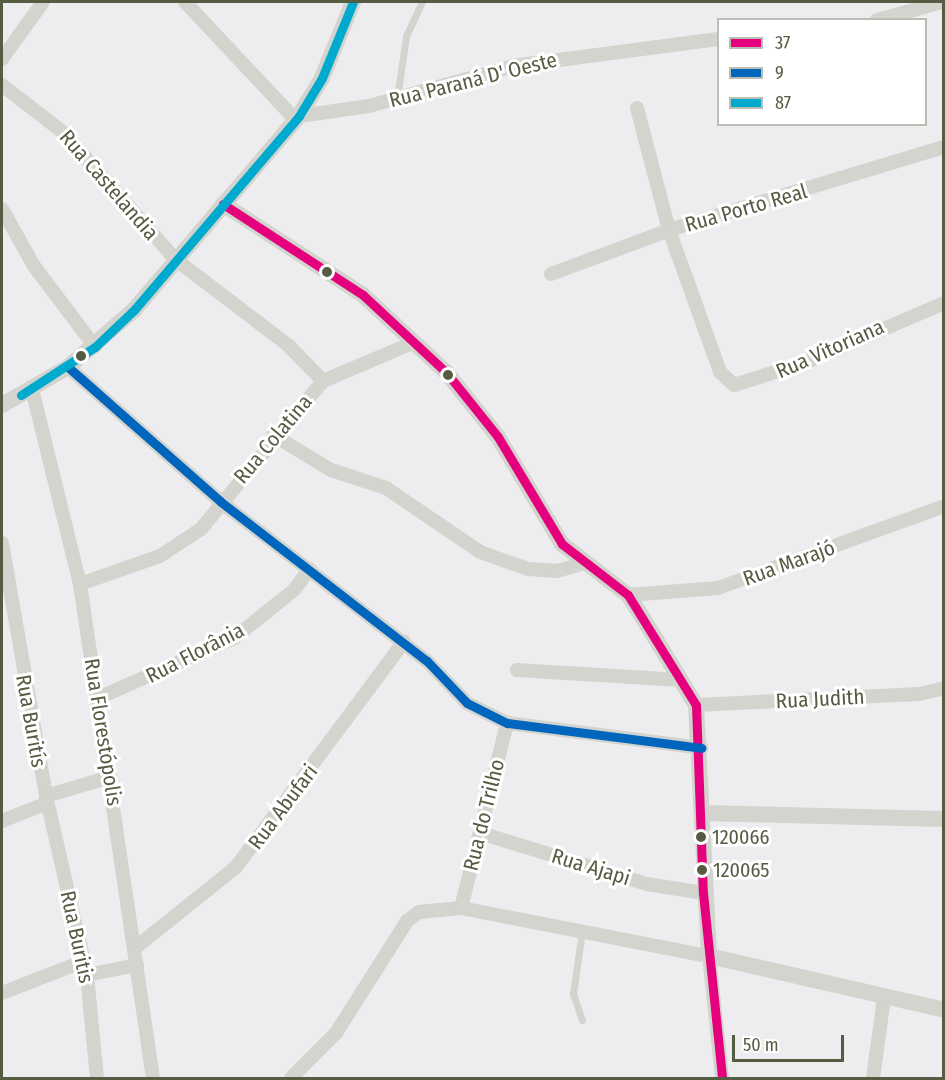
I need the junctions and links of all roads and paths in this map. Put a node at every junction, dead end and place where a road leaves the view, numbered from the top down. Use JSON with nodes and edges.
{"nodes":[{"id":1,"x":43,"y":2,"type":"edge"},
{"id":2,"x":185,"y":2,"type":"edge"},
{"id":3,"x":354,"y":2,"type":"edge"},
{"id":4,"x":422,"y":2,"type":"edge"},
{"id":5,"x":943,"y":2,"type":"edge"},
{"id":6,"x":884,"y":18,"type":"edge"},
{"id":7,"x":717,"y":39,"type":"edge"},
{"id":8,"x":2,"y":59,"type":"edge"},
{"id":9,"x":2,"y":86,"type":"edge"},
{"id":10,"x":397,"y":98,"type":"junction"},
{"id":11,"x":637,"y":108,"type":"dead end"},
{"id":12,"x":297,"y":118,"type":"junction"},
{"id":13,"x":944,"y":147,"type":"edge"},
{"id":14,"x":223,"y":204,"type":"junction"},
{"id":15,"x":2,"y":209,"type":"edge"},
{"id":16,"x":669,"y":230,"type":"junction"},
{"id":17,"x":175,"y":259,"type":"junction"},
{"id":18,"x":551,"y":274,"type":"dead end"},
{"id":19,"x":944,"y":303,"type":"edge"},
{"id":20,"x":416,"y":342,"type":"junction"},
{"id":21,"x":95,"y":347,"type":"junction"},
{"id":22,"x":68,"y":367,"type":"junction"},
{"id":23,"x":323,"y":381,"type":"junction"},
{"id":24,"x":33,"y":389,"type":"junction"},
{"id":25,"x":7,"y":403,"type":"edge"},
{"id":26,"x":273,"y":435,"type":"junction"},
{"id":27,"x":221,"y":502,"type":"junction"},
{"id":28,"x":944,"y":506,"type":"edge"},
{"id":29,"x":2,"y":543,"type":"edge"},
{"id":30,"x":581,"y":564,"type":"junction"},
{"id":31,"x":310,"y":569,"type":"junction"},
{"id":32,"x":80,"y":584,"type":"junction"},
{"id":33,"x":628,"y":595,"type":"junction"},
{"id":34,"x":404,"y":642,"type":"junction"},
{"id":35,"x":517,"y":669,"type":"dead end"},
{"id":36,"x":681,"y":680,"type":"junction"},
{"id":37,"x":944,"y":688,"type":"edge"},
{"id":38,"x":98,"y":698,"type":"junction"},
{"id":39,"x":696,"y":705,"type":"junction"},
{"id":40,"x":507,"y":723,"type":"junction"},
{"id":41,"x":701,"y":748,"type":"junction"},
{"id":42,"x":110,"y":777,"type":"junction"},
{"id":43,"x":46,"y":800,"type":"junction"},
{"id":44,"x":702,"y":813,"type":"junction"},
{"id":45,"x":944,"y":819,"type":"edge"},
{"id":46,"x":2,"y":821,"type":"edge"},
{"id":47,"x":480,"y":832,"type":"junction"},
{"id":48,"x":704,"y":893,"type":"junction"},
{"id":49,"x":461,"y":908,"type":"junction"},
{"id":50,"x":582,"y":931,"type":"junction"},
{"id":51,"x":135,"y":948,"type":"junction"},
{"id":52,"x":709,"y":956,"type":"junction"},
{"id":53,"x":137,"y":964,"type":"junction"},
{"id":54,"x":85,"y":968,"type":"junction"},
{"id":55,"x":2,"y":993,"type":"edge"},
{"id":56,"x":884,"y":998,"type":"junction"},
{"id":57,"x":944,"y":1010,"type":"edge"},
{"id":58,"x":582,"y":1020,"type":"dead end"},
{"id":59,"x":97,"y":1078,"type":"edge"},
{"id":60,"x":153,"y":1078,"type":"edge"},
{"id":61,"x":291,"y":1078,"type":"edge"},
{"id":62,"x":722,"y":1078,"type":"edge"},
{"id":63,"x":873,"y":1078,"type":"edge"}],
"edges":[{"from":1,"to":8,"type":"street"},
{"from":2,"to":12,"type":"street"},
{"from":3,"to":12,"type":"street"},
{"from":4,"to":10,"type":"lane"},
{"from":5,"to":6,"type":"street"},
{"from":7,"to":10,"type":"street","name":"Rua Paraná D' Oeste"},
{"from":9,"to":17,"type":"street","name":"Rua Castelandia"},
{"from":10,"to":12,"type":"street","name":"Rua Paraná D' Oeste"},
{"from":11,"to":16,"type":"street"},
{"from":12,"to":14,"type":"street"},
{"from":13,"to":16,"type":"street","name":"Rua Porto Real"},
{"from":14,"to":17,"type":"street"},
{"from":14,"to":20,"type":"street"},
{"from":15,"to":21,"type":"street"},
{"from":16,"to":18,"type":"street","name":"Rua Porto Real"},
{"from":16,"to":19,"type":"street","name":"Rua Vitoriana"},
{"from":17,"to":21,"type":"street"},
{"from":17,"to":23,"type":"street","name":"Rua Castelandia"},
{"from":20,"to":23,"type":"street","name":"Rua Colatina"},
{"from":20,"to":30,"type":"street"},
{"from":21,"to":22,"type":"street"},
{"from":22,"to":24,"type":"street"},
{"from":22,"to":27,"type":"street"},
{"from":23,"to":26,"type":"street","name":"Rua Colatina"},
{"from":24,"to":25,"type":"street"},
{"from":24,"to":32,"type":"street","name":"Rua Florestópolis"},
{"from":26,"to":27,"type":"street","name":"Rua Colatina"},
{"from":26,"to":30,"type":"street"},
{"from":27,"to":31,"type":"street"},
{"from":27,"to":32,"type":"street","name":"Rua Colatina"},
{"from":28,"to":33,"type":"street","name":"Rua Marajó"},
{"from":29,"to":43,"type":"street","name":"Rua Buritís"},
{"from":30,"to":33,"type":"street"},
{"from":31,"to":34,"type":"street"},
{"from":31,"to":38,"type":"street","name":"Rua Florânia"},
{"from":32,"to":38,"type":"street","name":"Rua Florestópolis"},
{"from":33,"to":36,"type":"street"},
{"from":34,"to":40,"type":"street"},
{"from":34,"to":51,"type":"street","name":"Rua Abufari"},
{"from":35,"to":36,"type":"street"},
{"from":36,"to":39,"type":"street"},
{"from":37,"to":39,"type":"street","name":"Rua Judith"},
{"from":38,"to":42,"type":"street","name":"Rua Florestópolis"},
{"from":39,"to":41,"type":"street"},
{"from":40,"to":41,"type":"street"},
{"from":40,"to":47,"type":"street","name":"Rua do Trilho"},
{"from":41,"to":44,"type":"street"},
{"from":42,"to":43,"type":"street","name":"Rua Buritís"},
{"from":42,"to":51,"type":"street","name":"Rua Florestópolis"},
{"from":43,"to":46,"type":"street"},
{"from":43,"to":54,"type":"street","name":"Rua Buritis"},
{"from":44,"to":45,"type":"street"},
{"from":44,"to":48,"type":"street"},
{"from":47,"to":48,"type":"street","name":"Rua Ajapi"},
{"from":47,"to":49,"type":"street","name":"Rua do Trilho"},
{"from":48,"to":52,"type":"street"},
{"from":49,"to":50,"type":"street"},
{"from":49,"to":61,"type":"street"},
{"from":50,"to":52,"type":"street"},
{"from":50,"to":58,"type":"lane"},
{"from":51,"to":53,"type":"street","name":"Rua Florestópolis"},
{"from":52,"to":56,"type":"street"},
{"from":52,"to":62,"type":"street"},
{"from":53,"to":54,"type":"street"},
{"from":53,"to":60,"type":"street","name":"Rua Florestópolis"},
{"from":54,"to":55,"type":"street"},
{"from":54,"to":59,"type":"street","name":"Rua Buritis"},
{"from":56,"to":57,"type":"street"},
{"from":56,"to":63,"type":"street"}]}
